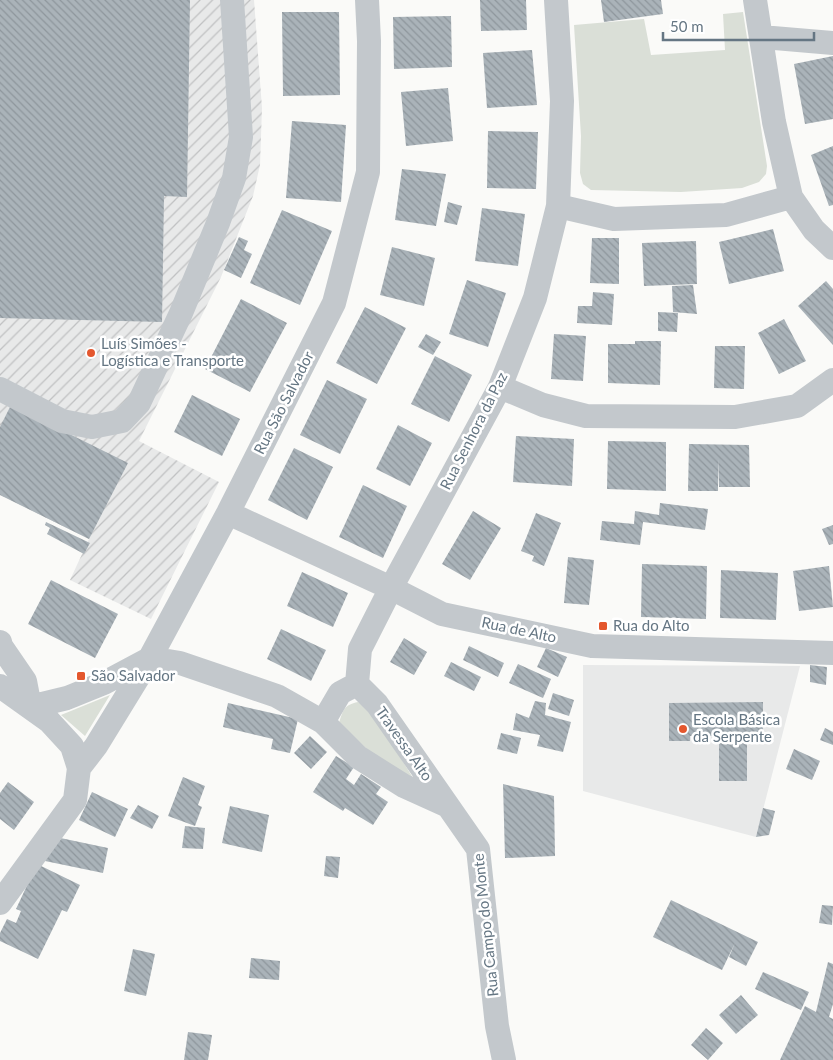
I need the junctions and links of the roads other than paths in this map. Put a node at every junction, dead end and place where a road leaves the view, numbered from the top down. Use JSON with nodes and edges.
{"nodes":[{"id":1,"x":232,"y":0,"type":"edge"},
{"id":2,"x":367,"y":0,"type":"edge"},
{"id":3,"x":556,"y":0,"type":"edge"},
{"id":4,"x":755,"y":0,"type":"edge"},
{"id":5,"x":761,"y":37,"type":"junction"},
{"id":6,"x":833,"y":43,"type":"edge"},
{"id":7,"x":791,"y":197,"type":"junction"},
{"id":8,"x":558,"y":206,"type":"junction"},
{"id":9,"x":833,"y":248,"type":"edge"},
{"id":10,"x":833,"y":380,"type":"edge"},
{"id":11,"x":500,"y":387,"type":"junction"},
{"id":12,"x":0,"y":389,"type":"edge"},
{"id":13,"x":228,"y":513,"type":"junction"},
{"id":14,"x":391,"y":588,"type":"junction"},
{"id":15,"x":0,"y":642,"type":"edge"},
{"id":16,"x":833,"y":653,"type":"edge"},
{"id":17,"x":150,"y":658,"type":"junction"},
{"id":18,"x":358,"y":684,"type":"junction"},
{"id":19,"x":0,"y":686,"type":"edge"},
{"id":20,"x":30,"y":706,"type":"junction"},
{"id":21,"x":323,"y":722,"type":"junction"},
{"id":22,"x":79,"y":768,"type":"junction"},
{"id":23,"x":448,"y":806,"type":"junction"},
{"id":24,"x":0,"y":903,"type":"edge"},
{"id":25,"x":504,"y":1060,"type":"edge"}],
"edges":[{"from":1,"to":12,"type":"street"},
{"from":2,"to":13,"type":"street","name":"Rua São Salvador"},
{"from":3,"to":8,"type":"street","name":"Rua Senhora da Paz"},
{"from":4,"to":5,"type":"street"},
{"from":5,"to":6,"type":"street"},
{"from":5,"to":7,"type":"street"},
{"from":7,"to":8,"type":"street"},
{"from":7,"to":9,"type":"street"},
{"from":8,"to":11,"type":"street","name":"Rua Senhora da Paz"},
{"from":10,"to":11,"type":"street"},
{"from":11,"to":14,"type":"street","name":"Rua Senhora da Paz"},
{"from":13,"to":14,"type":"street","name":"Rua de Alto"},
{"from":13,"to":17,"type":"street","name":"Rua São Salvador"},
{"from":14,"to":16,"type":"street","name":"Rua de Alto"},
{"from":14,"to":18,"type":"street"},
{"from":15,"to":20,"type":"street"},
{"from":17,"to":20,"type":"street"},
{"from":17,"to":21,"type":"street"},
{"from":17,"to":22,"type":"street","name":"Rua São Salvador"},
{"from":18,"to":21,"type":"street"},
{"from":18,"to":23,"type":"street","name":"Travessa Alto"},
{"from":19,"to":20,"type":"street"},
{"from":20,"to":22,"type":"street"},
{"from":21,"to":23,"type":"street"},
{"from":22,"to":24,"type":"street"},
{"from":23,"to":25,"type":"street","name":"Rua Campo do Monte"}]}
